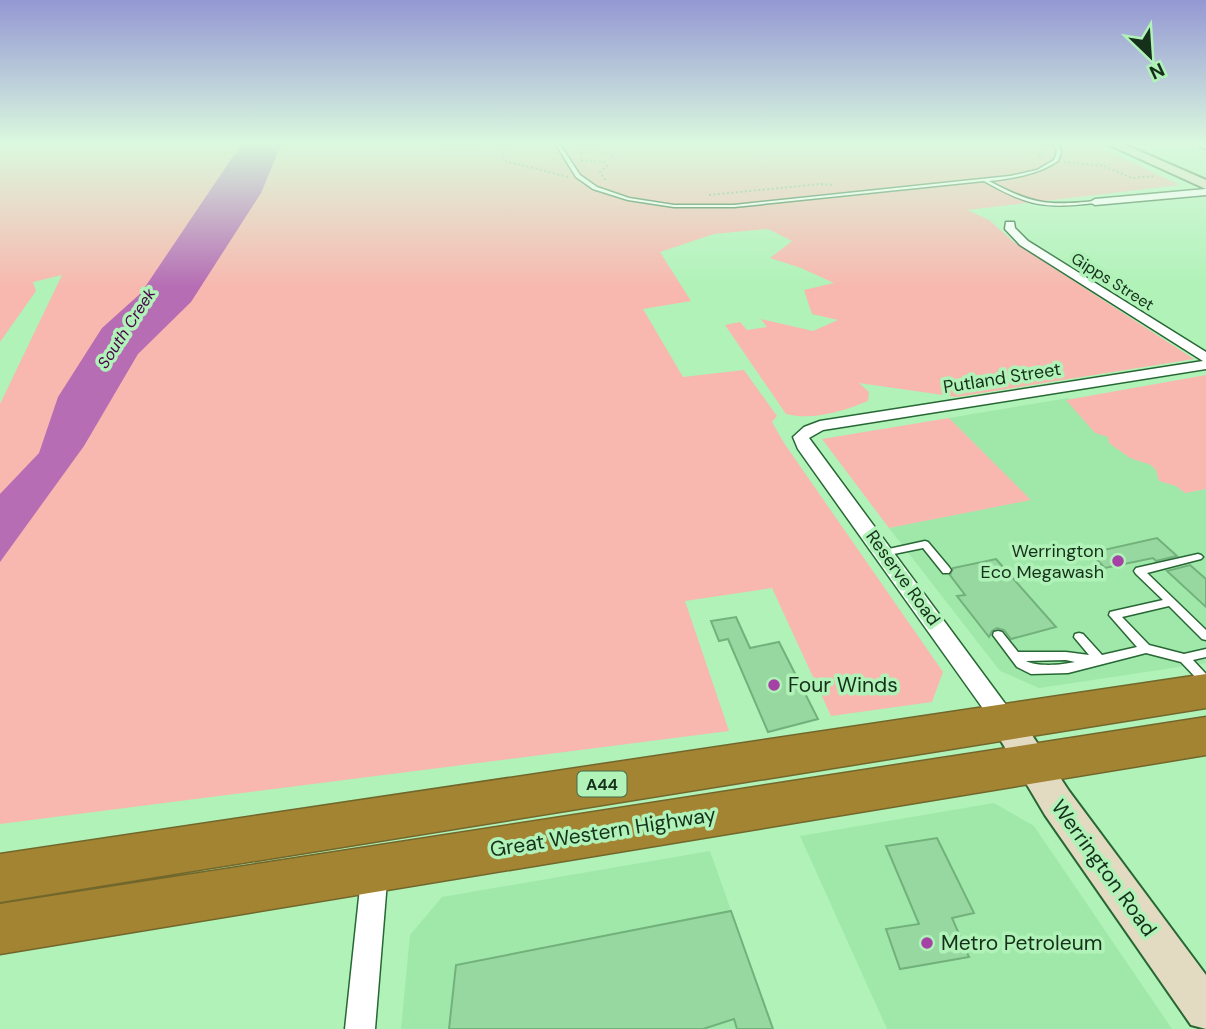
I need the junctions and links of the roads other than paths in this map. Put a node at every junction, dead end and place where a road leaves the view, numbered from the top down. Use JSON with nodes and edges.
{"nodes":[{"id":1,"x":604,"y":191,"type":"edge"},
{"id":2,"x":879,"y":191,"type":"edge"},
{"id":3,"x":1004,"y":191,"type":"edge"},
{"id":4,"x":1206,"y":192,"type":"edge"},
{"id":5,"x":1095,"y":202,"type":"joint"},
{"id":6,"x":1010,"y":224,"type":"dead end"},
{"id":7,"x":1206,"y":358,"type":"edge"},
{"id":8,"x":1206,"y":365,"type":"edge"},
{"id":9,"x":805,"y":433,"type":"joint"},
{"id":10,"x":884,"y":553,"type":"junction"},
{"id":11,"x":1198,"y":557,"type":"dead end"},
{"id":12,"x":946,"y":570,"type":"dead end"},
{"id":13,"x":1171,"y":602,"type":"junction"},
{"id":14,"x":998,"y":635,"type":"dead end"},
{"id":15,"x":1206,"y":635,"type":"edge"},
{"id":16,"x":1079,"y":637,"type":"dead end"},
{"id":17,"x":1146,"y":649,"type":"junction"},
{"id":18,"x":1206,"y":653,"type":"edge"},
{"id":19,"x":1184,"y":658,"type":"junction"},
{"id":20,"x":1100,"y":660,"type":"junction"},
{"id":21,"x":1206,"y":681,"type":"edge"},
{"id":22,"x":1206,"y":691,"type":"edge"},
{"id":23,"x":1007,"y":724,"type":"junction"},
{"id":24,"x":1206,"y":736,"type":"edge"},
{"id":25,"x":1032,"y":763,"type":"junction"},
{"id":26,"x":375,"y":868,"type":"junction"},
{"id":27,"x":0,"y":878,"type":"edge"},
{"id":28,"x":0,"y":929,"type":"edge"},
{"id":29,"x":1206,"y":1010,"type":"edge"},
{"id":30,"x":360,"y":1029,"type":"edge"}],
"edges":[{"from":1,"to":2,"type":"lane"},
{"from":3,"to":5,"type":"lane"},
{"from":4,"to":5,"type":"street"},
{"from":6,"to":7,"type":"street","name":"Gipps Street"},
{"from":8,"to":9,"type":"street","name":"Putland Street"},
{"from":9,"to":10,"type":"street","name":"Reserve Road"},
{"from":10,"to":12,"type":"lane"},
{"from":10,"to":23,"type":"street","name":"Reserve Road"},
{"from":11,"to":13,"type":"lane"},
{"from":13,"to":15,"type":"lane"},
{"from":13,"to":17,"type":"lane"},
{"from":14,"to":20,"type":"lane"},
{"from":16,"to":20,"type":"lane"},
{"from":17,"to":19,"type":"lane"},
{"from":17,"to":20,"type":"lane"},
{"from":18,"to":19,"type":"lane"},
{"from":19,"to":21,"type":"lane"},
{"from":22,"to":23,"type":"highway","number":"A44"},
{"from":23,"to":25,"type":"main road","name":"Werrington Road"},
{"from":23,"to":27,"type":"highway","number":"A44"},
{"from":24,"to":25,"type":"highway","name":"Great Western Highway"},
{"from":25,"to":26,"type":"highway","name":"Great Western Highway"},
{"from":25,"to":29,"type":"main road","name":"Werrington Road"},
{"from":26,"to":28,"type":"highway","name":"Great Western Highway"},
{"from":26,"to":30,"type":"street"}]}
